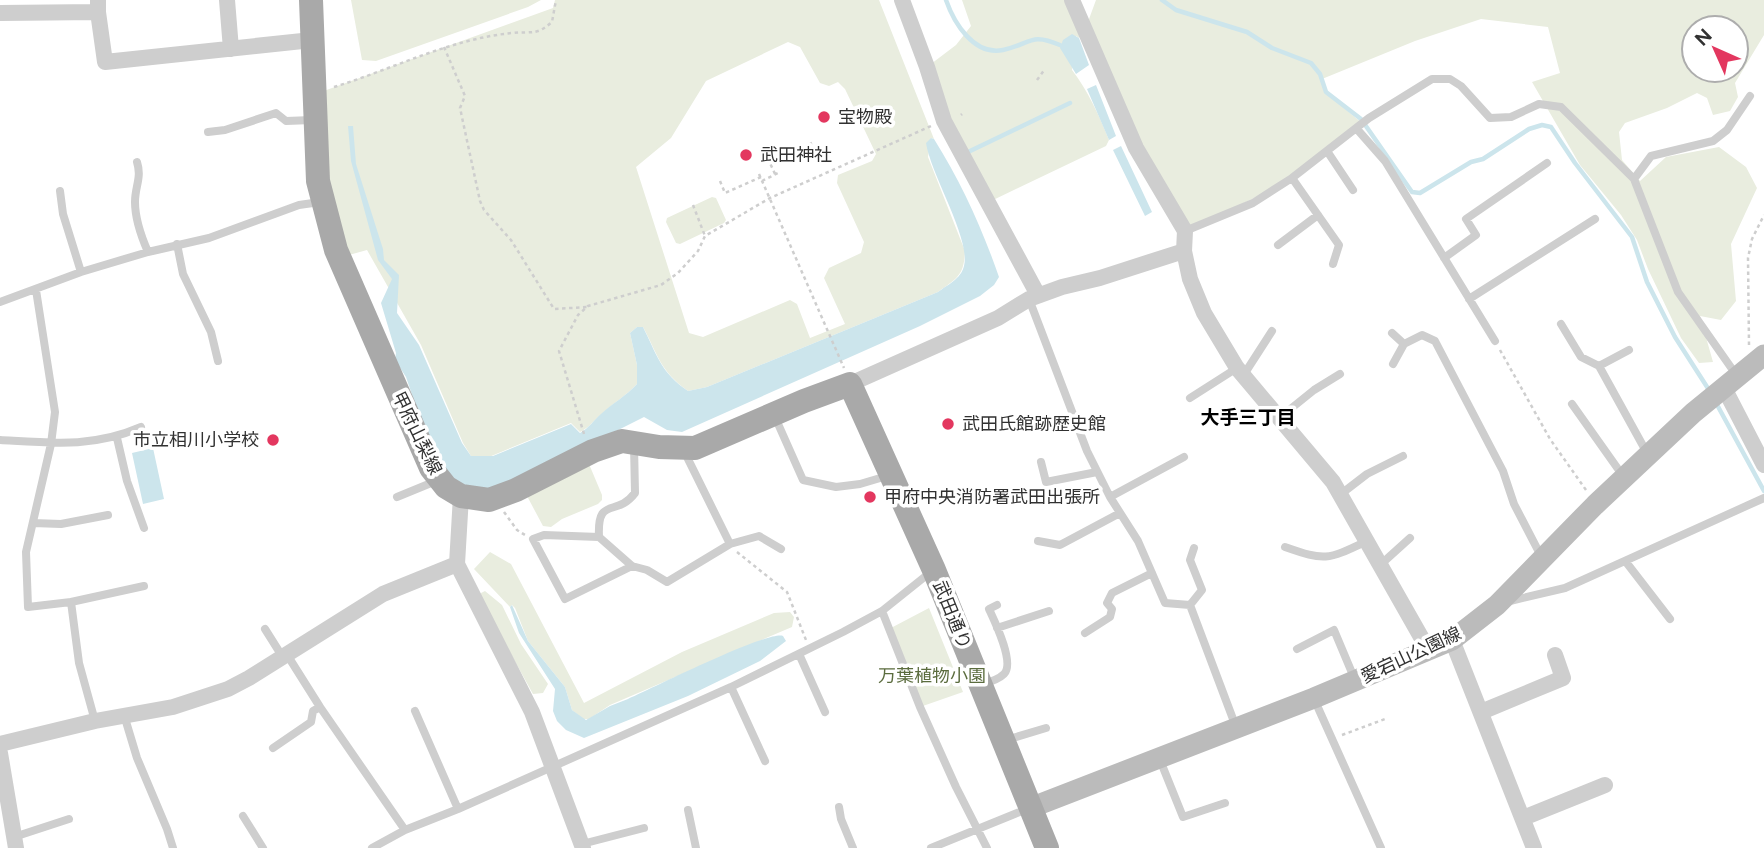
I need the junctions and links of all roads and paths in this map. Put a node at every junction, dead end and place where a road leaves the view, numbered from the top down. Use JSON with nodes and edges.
{"nodes":[{"id":1,"x":228,"y":0,"type":"edge"},
{"id":2,"x":311,"y":0,"type":"edge"},
{"id":3,"x":556,"y":0,"type":"edge"},
{"id":4,"x":902,"y":0,"type":"edge"},
{"id":5,"x":1072,"y":0,"type":"edge"},
{"id":6,"x":98,"y":6,"type":"edge"},
{"id":7,"x":0,"y":13,"type":"edge"},
{"id":8,"x":312,"y":40,"type":"junction"},
{"id":9,"x":444,"y":47,"type":"junction"},
{"id":10,"x":231,"y":49,"type":"junction"},
{"id":11,"x":1045,"y":69,"type":"dead end"},
{"id":12,"x":1037,"y":80,"type":"dead end"},
{"id":13,"x":314,"y":93,"type":"junction"},
{"id":14,"x":1750,"y":96,"type":"dead end"},
{"id":15,"x":315,"y":120,"type":"junction"},
{"id":16,"x":944,"y":121,"type":"junction"},
{"id":17,"x":1356,"y":128,"type":"junction"},
{"id":18,"x":208,"y":132,"type":"dead end"},
{"id":19,"x":812,"y":143,"type":"dead end"},
{"id":20,"x":1327,"y":151,"type":"junction"},
{"id":21,"x":138,"y":162,"type":"dead end"},
{"id":22,"x":1547,"y":163,"type":"dead end"},
{"id":23,"x":761,"y":177,"type":"junction"},
{"id":24,"x":1292,"y":178,"type":"junction"},
{"id":25,"x":1634,"y":179,"type":"junction"},
{"id":26,"x":720,"y":181,"type":"dead end"},
{"id":27,"x":1353,"y":190,"type":"dead end"},
{"id":28,"x":60,"y":191,"type":"dead end"},
{"id":29,"x":770,"y":198,"type":"junction"},
{"id":30,"x":324,"y":202,"type":"junction"},
{"id":31,"x":692,"y":205,"type":"dead end"},
{"id":32,"x":1318,"y":215,"type":"junction"},
{"id":33,"x":1764,"y":215,"type":"edge"},
{"id":34,"x":1595,"y":219,"type":"dead end"},
{"id":35,"x":1185,"y":231,"type":"junction"},
{"id":36,"x":705,"y":236,"type":"junction"},
{"id":37,"x":177,"y":244,"type":"junction"},
{"id":38,"x":1278,"y":245,"type":"dead end"},
{"id":39,"x":1184,"y":251,"type":"junction"},
{"id":40,"x":148,"y":252,"type":"junction"},
{"id":41,"x":1444,"y":258,"type":"junction"},
{"id":42,"x":1333,"y":264,"type":"dead end"},
{"id":43,"x":81,"y":272,"type":"junction"},
{"id":44,"x":36,"y":290,"type":"junction"},
{"id":45,"x":1034,"y":297,"type":"junction"},
{"id":46,"x":1469,"y":299,"type":"junction"},
{"id":47,"x":0,"y":302,"type":"edge"},
{"id":48,"x":588,"y":306,"type":"junction"},
{"id":49,"x":1561,"y":324,"type":"dead end"},
{"id":50,"x":1272,"y":331,"type":"dead end"},
{"id":51,"x":1392,"y":333,"type":"dead end"},
{"id":52,"x":1494,"y":341,"type":"joint"},
{"id":53,"x":1405,"y":344,"type":"junction"},
{"id":54,"x":1629,"y":350,"type":"dead end"},
{"id":55,"x":218,"y":361,"type":"dead end"},
{"id":56,"x":1393,"y":363,"type":"dead end"},
{"id":57,"x":1599,"y":366,"type":"junction"},
{"id":58,"x":1240,"y":372,"type":"junction"},
{"id":59,"x":846,"y":373,"type":"junction"},
{"id":60,"x":1340,"y":374,"type":"dead end"},
{"id":61,"x":1733,"y":379,"type":"edge"},
{"id":62,"x":1190,"y":398,"type":"dead end"},
{"id":63,"x":1572,"y":404,"type":"dead end"},
{"id":64,"x":774,"y":414,"type":"junction"},
{"id":65,"x":1278,"y":419,"type":"junction"},
{"id":66,"x":141,"y":427,"type":"dead end"},
{"id":67,"x":581,"y":429,"type":"dead end"},
{"id":68,"x":117,"y":438,"type":"junction"},
{"id":69,"x":0,"y":440,"type":"edge"},
{"id":70,"x":634,"y":443,"type":"junction"},
{"id":71,"x":51,"y":444,"type":"junction"},
{"id":72,"x":683,"y":448,"type":"junction"},
{"id":73,"x":1647,"y":454,"type":"junction"},
{"id":74,"x":1403,"y":456,"type":"dead end"},
{"id":75,"x":1184,"y":457,"type":"dead end"},
{"id":76,"x":1041,"y":462,"type":"dead end"},
{"id":77,"x":1764,"y":466,"type":"edge"},
{"id":78,"x":1097,"y":472,"type":"junction"},
{"id":79,"x":891,"y":474,"type":"junction"},
{"id":80,"x":1624,"y":478,"type":"junction"},
{"id":81,"x":440,"y":480,"type":"junction"},
{"id":82,"x":1341,"y":494,"type":"junction"},
{"id":83,"x":461,"y":496,"type":"junction"},
{"id":84,"x":397,"y":497,"type":"dead end"},
{"id":85,"x":495,"y":497,"type":"junction"},
{"id":86,"x":1110,"y":497,"type":"junction"},
{"id":87,"x":1761,"y":499,"type":"edge"},
{"id":88,"x":1595,"y":505,"type":"junction"},
{"id":89,"x":1120,"y":513,"type":"junction"},
{"id":90,"x":108,"y":515,"type":"dead end"},
{"id":91,"x":33,"y":523,"type":"junction"},
{"id":92,"x":144,"y":528,"type":"dead end"},
{"id":93,"x":599,"y":537,"type":"junction"},
{"id":94,"x":1410,"y":538,"type":"dead end"},
{"id":95,"x":533,"y":539,"type":"junction"},
{"id":96,"x":1038,"y":541,"type":"dead end"},
{"id":97,"x":1365,"y":541,"type":"junction"},
{"id":98,"x":730,"y":544,"type":"junction"},
{"id":99,"x":1285,"y":547,"type":"dead end"},
{"id":100,"x":1194,"y":548,"type":"dead end"},
{"id":101,"x":781,"y":549,"type":"dead end"},
{"id":102,"x":1542,"y":559,"type":"junction"},
{"id":103,"x":1626,"y":562,"type":"junction"},
{"id":104,"x":457,"y":564,"type":"junction"},
{"id":105,"x":632,"y":566,"type":"junction"},
{"id":106,"x":1379,"y":566,"type":"junction"},
{"id":107,"x":933,"y":570,"type":"junction"},
{"id":108,"x":1152,"y":573,"type":"junction"},
{"id":109,"x":144,"y":586,"type":"dead end"},
{"id":110,"x":71,"y":602,"type":"junction"},
{"id":111,"x":997,"y":605,"type":"dead end"},
{"id":112,"x":1190,"y":605,"type":"junction"},
{"id":113,"x":1497,"y":605,"type":"junction"},
{"id":114,"x":882,"y":611,"type":"junction"},
{"id":115,"x":1049,"y":611,"type":"dead end"},
{"id":116,"x":1670,"y":619,"type":"dead end"},
{"id":117,"x":997,"y":628,"type":"junction"},
{"id":118,"x":265,"y":629,"type":"dead end"},
{"id":119,"x":1085,"y":633,"type":"dead end"},
{"id":120,"x":1452,"y":640,"type":"junction"},
{"id":121,"x":810,"y":649,"type":"junction"},
{"id":122,"x":1297,"y":649,"type":"dead end"},
{"id":123,"x":1429,"y":651,"type":"junction"},
{"id":124,"x":799,"y":654,"type":"junction"},
{"id":125,"x":284,"y":655,"type":"junction"},
{"id":126,"x":1555,"y":655,"type":"dead end"},
{"id":127,"x":1355,"y":681,"type":"junction"},
{"id":128,"x":980,"y":685,"type":"junction"},
{"id":129,"x":731,"y":687,"type":"junction"},
{"id":130,"x":1314,"y":698,"type":"junction"},
{"id":131,"x":320,"y":707,"type":"junction"},
{"id":132,"x":415,"y":711,"type":"dead end"},
{"id":133,"x":825,"y":712,"type":"dead end"},
{"id":134,"x":1481,"y":712,"type":"junction"},
{"id":135,"x":124,"y":715,"type":"junction"},
{"id":136,"x":1385,"y":719,"type":"dead end"},
{"id":137,"x":95,"y":721,"type":"junction"},
{"id":138,"x":1236,"y":727,"type":"junction"},
{"id":139,"x":1046,"y":728,"type":"dead end"},
{"id":140,"x":1332,"y":739,"type":"junction"},
{"id":141,"x":1003,"y":741,"type":"junction"},
{"id":142,"x":0,"y":744,"type":"edge"},
{"id":143,"x":273,"y":748,"type":"dead end"},
{"id":144,"x":0,"y":753,"type":"edge"},
{"id":145,"x":1159,"y":757,"type":"junction"},
{"id":146,"x":765,"y":761,"type":"dead end"},
{"id":147,"x":553,"y":766,"type":"junction"},
{"id":148,"x":1605,"y":785,"type":"dead end"},
{"id":149,"x":1224,"y":803,"type":"dead end"},
{"id":150,"x":839,"y":807,"type":"dead end"},
{"id":151,"x":1030,"y":808,"type":"junction"},
{"id":152,"x":458,"y":810,"type":"junction"},
{"id":153,"x":688,"y":810,"type":"dead end"},
{"id":154,"x":243,"y":816,"type":"dead end"},
{"id":155,"x":1523,"y":818,"type":"junction"},
{"id":156,"x":69,"y":819,"type":"dead end"},
{"id":157,"x":644,"y":828,"type":"dead end"},
{"id":158,"x":978,"y":829,"type":"junction"},
{"id":159,"x":405,"y":830,"type":"junction"},
{"id":160,"x":15,"y":843,"type":"edge"},
{"id":161,"x":582,"y":846,"type":"edge"},
{"id":162,"x":173,"y":848,"type":"edge"},
{"id":163,"x":263,"y":848,"type":"edge"},
{"id":164,"x":372,"y":848,"type":"edge"},
{"id":165,"x":696,"y":848,"type":"edge"},
{"id":166,"x":853,"y":848,"type":"edge"},
{"id":167,"x":931,"y":848,"type":"edge"},
{"id":168,"x":987,"y":848,"type":"edge"},
{"id":169,"x":1047,"y":848,"type":"edge"},
{"id":170,"x":1381,"y":848,"type":"edge"},
{"id":171,"x":1534,"y":848,"type":"edge"}],
"edges":[{"from":1,"to":10,"type":"street"},
{"from":2,"to":8,"type":"main road","name":"甲府山梨線"},
{"from":3,"to":9,"type":"path"},
{"from":4,"to":16,"type":"street"},
{"from":5,"to":35,"type":"street"},
{"from":6,"to":7,"type":"street"},
{"from":6,"to":10,"type":"street"},
{"from":8,"to":10,"type":"street"},
{"from":8,"to":13,"type":"main road","name":"甲府山梨線"},
{"from":9,"to":13,"type":"path"},
{"from":9,"to":48,"type":"path"},
{"from":11,"to":12,"type":"path"},
{"from":13,"to":15,"type":"main road","name":"甲府山梨線"},
{"from":14,"to":25,"type":"lane"},
{"from":15,"to":18,"type":"lane"},
{"from":15,"to":30,"type":"main road","name":"甲府山梨線"},
{"from":16,"to":29,"type":"path"},
{"from":16,"to":45,"type":"street"},
{"from":17,"to":20,"type":"lane"},
{"from":17,"to":25,"type":"lane"},
{"from":17,"to":41,"type":"lane"},
{"from":19,"to":23,"type":"path"},
{"from":20,"to":24,"type":"lane"},
{"from":20,"to":27,"type":"lane"},
{"from":21,"to":40,"type":"lane"},
{"from":22,"to":41,"type":"lane"},
{"from":23,"to":26,"type":"path"},
{"from":23,"to":29,"type":"path"},
{"from":24,"to":32,"type":"lane"},
{"from":24,"to":35,"type":"lane"},
{"from":25,"to":61,"type":"lane"},
{"from":28,"to":43,"type":"lane"},
{"from":29,"to":36,"type":"path"},
{"from":29,"to":59,"type":"path"},
{"from":30,"to":37,"type":"lane"},
{"from":30,"to":81,"type":"main road","name":"甲府山梨線"},
{"from":31,"to":36,"type":"path"},
{"from":32,"to":38,"type":"lane"},
{"from":32,"to":42,"type":"lane"},
{"from":33,"to":61,"type":"path"},
{"from":34,"to":46,"type":"lane"},
{"from":35,"to":39,"type":"street"},
{"from":36,"to":48,"type":"path"},
{"from":37,"to":40,"type":"lane"},
{"from":37,"to":55,"type":"lane"},
{"from":39,"to":45,"type":"street"},
{"from":39,"to":58,"type":"street"},
{"from":40,"to":43,"type":"lane"},
{"from":41,"to":46,"type":"lane"},
{"from":43,"to":44,"type":"lane"},
{"from":44,"to":47,"type":"lane"},
{"from":44,"to":71,"type":"lane"},
{"from":45,"to":59,"type":"street"},
{"from":45,"to":78,"type":"lane"},
{"from":46,"to":52,"type":"lane"},
{"from":48,"to":67,"type":"path"},
{"from":49,"to":57,"type":"lane"},
{"from":50,"to":58,"type":"lane"},
{"from":51,"to":53,"type":"lane"},
{"from":52,"to":88,"type":"path"},
{"from":53,"to":56,"type":"lane"},
{"from":53,"to":102,"type":"lane"},
{"from":54,"to":57,"type":"lane"},
{"from":57,"to":73,"type":"lane"},
{"from":58,"to":62,"type":"lane"},
{"from":58,"to":65,"type":"street"},
{"from":59,"to":64,"type":"main road"},
{"from":59,"to":79,"type":"main road","name":"武田通り"},
{"from":60,"to":65,"type":"lane"},
{"from":61,"to":73,"type":"main road","name":"愛宕山公園線"},
{"from":61,"to":77,"type":"street"},
{"from":63,"to":80,"type":"lane"},
{"from":64,"to":72,"type":"main road"},
{"from":64,"to":79,"type":"lane"},
{"from":65,"to":82,"type":"street"},
{"from":66,"to":68,"type":"lane"},
{"from":68,"to":71,"type":"lane"},
{"from":68,"to":92,"type":"lane"},
{"from":69,"to":71,"type":"lane"},
{"from":70,"to":72,"type":"main road"},
{"from":70,"to":85,"type":"main road"},
{"from":70,"to":93,"type":"lane"},
{"from":71,"to":91,"type":"lane"},
{"from":72,"to":98,"type":"lane"},
{"from":73,"to":80,"type":"main road","name":"愛宕山公園線"},
{"from":74,"to":82,"type":"lane"},
{"from":75,"to":86,"type":"lane"},
{"from":76,"to":78,"type":"lane"},
{"from":78,"to":86,"type":"lane"},
{"from":79,"to":107,"type":"main road","name":"武田通り"},
{"from":80,"to":88,"type":"main road","name":"愛宕山公園線"},
{"from":81,"to":83,"type":"main road","name":"甲府山梨線"},
{"from":81,"to":84,"type":"lane"},
{"from":82,"to":97,"type":"street"},
{"from":83,"to":85,"type":"main road"},
{"from":83,"to":104,"type":"street"},
{"from":85,"to":95,"type":"path"},
{"from":86,"to":89,"type":"lane"},
{"from":87,"to":103,"type":"lane"},
{"from":88,"to":102,"type":"main road","name":"愛宕山公園線"},
{"from":89,"to":96,"type":"lane"},
{"from":89,"to":108,"type":"lane"},
{"from":90,"to":91,"type":"lane"},
{"from":91,"to":110,"type":"lane"},
{"from":93,"to":95,"type":"lane"},
{"from":93,"to":105,"type":"lane"},
{"from":94,"to":106,"type":"lane"},
{"from":95,"to":105,"type":"lane"},
{"from":97,"to":99,"type":"lane"},
{"from":97,"to":106,"type":"street"},
{"from":98,"to":101,"type":"lane"},
{"from":98,"to":105,"type":"lane"},
{"from":98,"to":121,"type":"path"},
{"from":100,"to":112,"type":"lane"},
{"from":102,"to":113,"type":"main road","name":"愛宕山公園線"},
{"from":103,"to":113,"type":"lane"},
{"from":103,"to":116,"type":"lane"},
{"from":104,"to":125,"type":"street"},
{"from":104,"to":147,"type":"street"},
{"from":106,"to":123,"type":"street"},
{"from":107,"to":114,"type":"lane"},
{"from":107,"to":128,"type":"main road","name":"武田通り"},
{"from":108,"to":112,"type":"lane"},
{"from":108,"to":119,"type":"lane"},
{"from":109,"to":110,"type":"lane"},
{"from":110,"to":137,"type":"lane"},
{"from":111,"to":117,"type":"lane"},
{"from":112,"to":138,"type":"lane"},
{"from":113,"to":120,"type":"main road","name":"愛宕山公園線"},
{"from":114,"to":121,"type":"lane"},
{"from":114,"to":158,"type":"lane"},
{"from":115,"to":117,"type":"lane"},
{"from":117,"to":128,"type":"lane"},
{"from":118,"to":125,"type":"lane"},
{"from":120,"to":123,"type":"main road","name":"愛宕山公園線"},
{"from":120,"to":134,"type":"street"},
{"from":121,"to":124,"type":"lane"},
{"from":122,"to":127,"type":"lane"},
{"from":123,"to":127,"type":"main road","name":"愛宕山公園線"},
{"from":124,"to":129,"type":"lane"},
{"from":124,"to":133,"type":"lane"},
{"from":125,"to":131,"type":"lane"},
{"from":125,"to":135,"type":"street"},
{"from":126,"to":134,"type":"street"},
{"from":127,"to":130,"type":"main road","name":"愛宕山公園線"},
{"from":128,"to":141,"type":"main road","name":"武田通り"},
{"from":129,"to":146,"type":"lane"},
{"from":129,"to":147,"type":"lane"},
{"from":130,"to":138,"type":"main road","name":"愛宕山公園線"},
{"from":130,"to":140,"type":"lane"},
{"from":131,"to":143,"type":"lane"},
{"from":131,"to":159,"type":"lane"},
{"from":132,"to":152,"type":"lane"},
{"from":134,"to":155,"type":"street"},
{"from":135,"to":137,"type":"street"},
{"from":135,"to":162,"type":"lane"},
{"from":136,"to":140,"type":"path"},
{"from":137,"to":142,"type":"street"},
{"from":138,"to":145,"type":"main road","name":"愛宕山公園線"},
{"from":139,"to":141,"type":"lane"},
{"from":140,"to":170,"type":"lane"},
{"from":141,"to":151,"type":"main road","name":"武田通り"},
{"from":144,"to":160,"type":"street"},
{"from":145,"to":149,"type":"lane"},
{"from":145,"to":151,"type":"main road","name":"愛宕山公園線"},
{"from":147,"to":152,"type":"lane"},
{"from":147,"to":161,"type":"street"},
{"from":148,"to":155,"type":"street"},
{"from":150,"to":166,"type":"lane"},
{"from":151,"to":158,"type":"lane"},
{"from":151,"to":169,"type":"main road","name":"武田通り"},
{"from":152,"to":159,"type":"lane"},
{"from":153,"to":165,"type":"lane"},
{"from":154,"to":163,"type":"lane"},
{"from":155,"to":171,"type":"street"},
{"from":156,"to":160,"type":"lane"},
{"from":157,"to":161,"type":"lane"},
{"from":158,"to":167,"type":"lane"},
{"from":158,"to":168,"type":"lane"},
{"from":159,"to":164,"type":"lane"}]}
